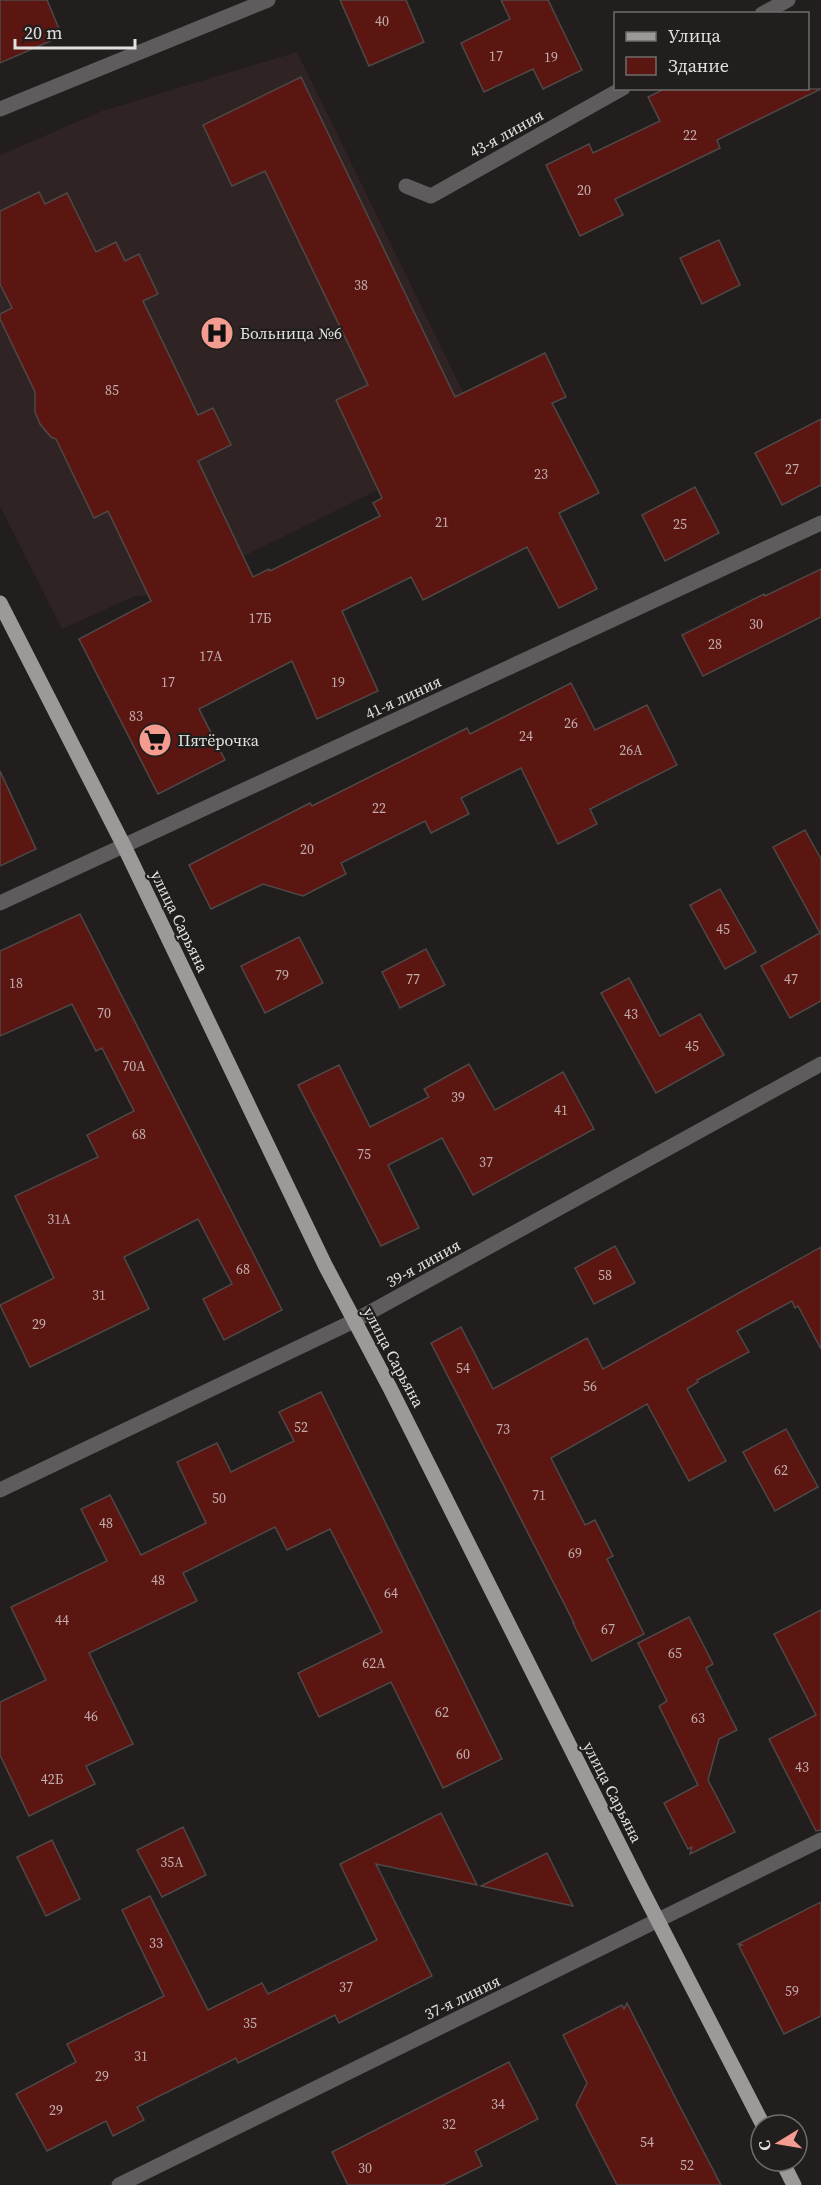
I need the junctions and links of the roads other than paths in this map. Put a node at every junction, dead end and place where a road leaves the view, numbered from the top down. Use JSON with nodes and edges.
{"nodes":[{"id":1,"x":268,"y":0,"type":"edge"},
{"id":2,"x":788,"y":0,"type":"edge"},
{"id":3,"x":766,"y":12,"type":"edge"},
{"id":4,"x":618,"y":90,"type":"edge"},
{"id":5,"x":0,"y":109,"type":"edge"},
{"id":6,"x":406,"y":186,"type":"dead end"},
{"id":7,"x":821,"y":523,"type":"edge"},
{"id":8,"x":0,"y":603,"type":"edge"},
{"id":9,"x":124,"y":846,"type":"junction"},
{"id":10,"x":0,"y":903,"type":"edge"},
{"id":11,"x":821,"y":1064,"type":"edge"},
{"id":12,"x":354,"y":1321,"type":"junction"},
{"id":13,"x":0,"y":1490,"type":"edge"},
{"id":14,"x":821,"y":1840,"type":"edge"},
{"id":15,"x":658,"y":1921,"type":"junction"},
{"id":16,"x":757,"y":2113,"type":"edge"},
{"id":17,"x":119,"y":2185,"type":"edge"}],
"edges":[{"from":1,"to":5,"type":"street"},
{"from":2,"to":3,"type":"street"},
{"from":4,"to":6,"type":"street","name":"43-я линия"},
{"from":7,"to":9,"type":"street","name":"41-я линия"},
{"from":8,"to":9,"type":"main road","name":"улица Сарьяна"},
{"from":9,"to":10,"type":"street","name":"41-я линия"},
{"from":9,"to":12,"type":"main road","name":"улица Сарьяна"},
{"from":11,"to":12,"type":"street","name":"39-я линия"},
{"from":12,"to":13,"type":"street","name":"39-я линия"},
{"from":12,"to":15,"type":"main road","name":"улица Сарьяна"},
{"from":14,"to":15,"type":"street","name":"37-я линия"},
{"from":15,"to":16,"type":"main road","name":"улица Сарьяна"},
{"from":15,"to":17,"type":"street","name":"37-я линия"}]}
